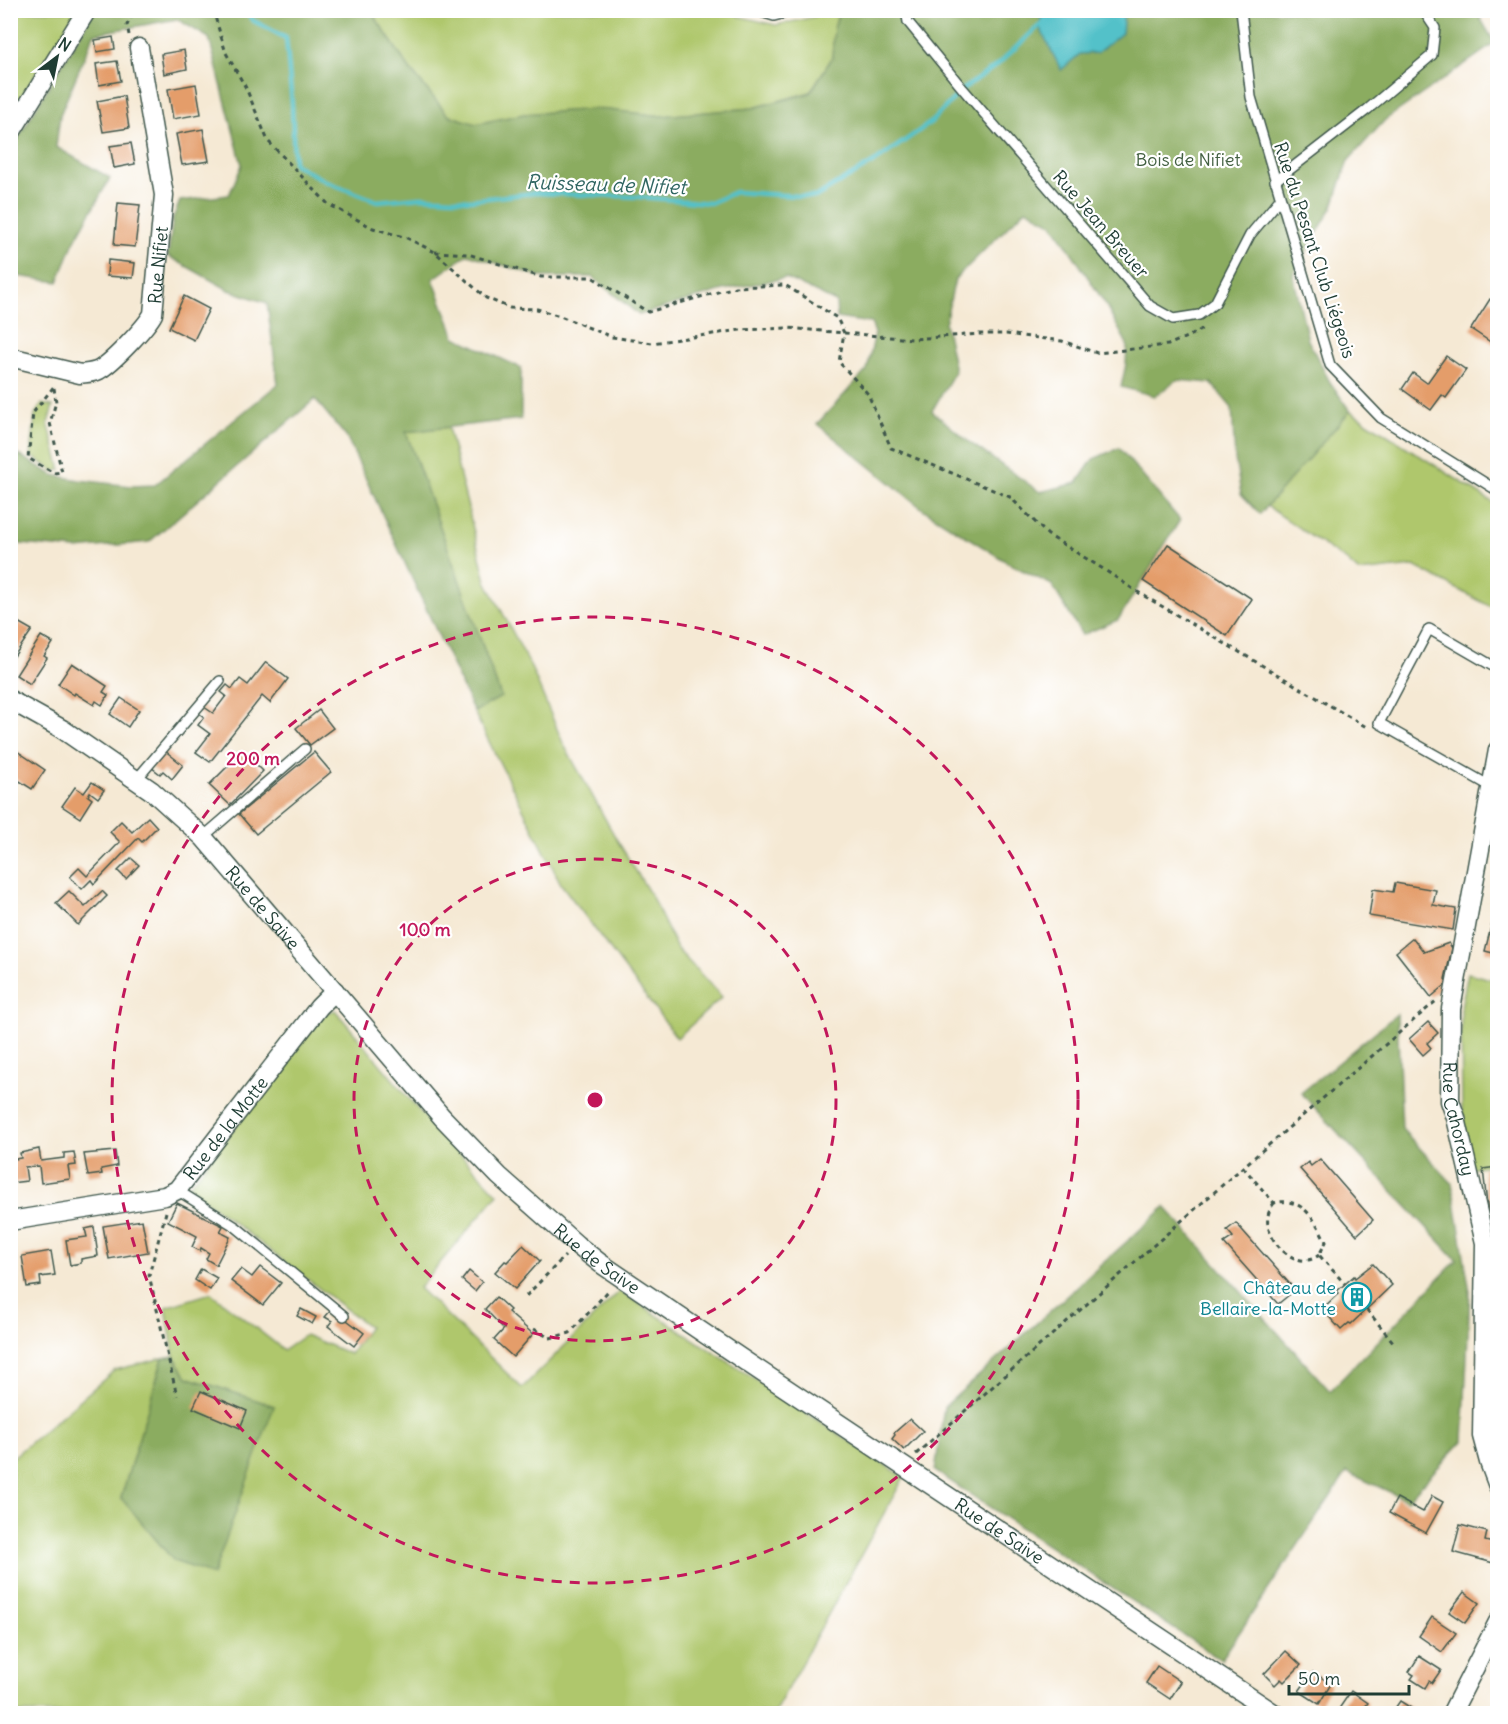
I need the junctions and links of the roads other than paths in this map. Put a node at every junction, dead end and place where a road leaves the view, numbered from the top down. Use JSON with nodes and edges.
{"nodes":[{"id":1,"x":87,"y":10,"type":"edge"},
{"id":2,"x":754,"y":10,"type":"edge"},
{"id":3,"x":797,"y":10,"type":"edge"},
{"id":4,"x":906,"y":10,"type":"edge"},
{"id":5,"x":1241,"y":10,"type":"edge"},
{"id":6,"x":1423,"y":10,"type":"edge"},
{"id":7,"x":139,"y":48,"type":"dead end"},
{"id":8,"x":10,"y":134,"type":"edge"},
{"id":9,"x":1275,"y":181,"type":"junction"},
{"id":10,"x":1280,"y":199,"type":"junction"},
{"id":11,"x":10,"y":357,"type":"edge"},
{"id":12,"x":1497,"y":491,"type":"edge"},
{"id":13,"x":1497,"y":669,"type":"edge"},
{"id":14,"x":220,"y":681,"type":"dead end"},
{"id":15,"x":10,"y":700,"type":"edge"},
{"id":16,"x":305,"y":749,"type":"dead end"},
{"id":17,"x":1497,"y":750,"type":"edge"},
{"id":18,"x":136,"y":780,"type":"junction"},
{"id":19,"x":1490,"y":786,"type":"junction"},
{"id":20,"x":203,"y":837,"type":"junction"},
{"id":21,"x":335,"y":992,"type":"junction"},
{"id":22,"x":171,"y":1193,"type":"junction"},
{"id":23,"x":10,"y":1221,"type":"edge"},
{"id":24,"x":344,"y":1316,"type":"dead end"},
{"id":25,"x":1497,"y":1486,"type":"edge"},
{"id":26,"x":1497,"y":1622,"type":"edge"},
{"id":27,"x":1275,"y":1713,"type":"edge"},
{"id":28,"x":1451,"y":1713,"type":"edge"}],
"edges":[{"from":1,"to":8,"type":"street"},
{"from":2,"to":3,"type":"lane"},
{"from":4,"to":10,"type":"lane","name":"Rue Jean Breuer"},
{"from":5,"to":9,"type":"lane","name":"Rue du Pesant Club Liégeois"},
{"from":6,"to":9,"type":"lane"},
{"from":7,"to":11,"type":"street","name":"Rue Nifiet"},
{"from":9,"to":10,"type":"lane","name":"Rue du Pesant Club Liégeois"},
{"from":10,"to":12,"type":"lane","name":"Rue du Pesant Club Liégeois"},
{"from":13,"to":19,"type":"lane"},
{"from":14,"to":18,"type":"lane"},
{"from":15,"to":18,"type":"street","name":"Rue de Saive"},
{"from":16,"to":20,"type":"lane"},
{"from":17,"to":19,"type":"street","name":"Rue Cahorday"},
{"from":18,"to":20,"type":"street","name":"Rue de Saive"},
{"from":19,"to":25,"type":"street","name":"Rue Cahorday"},
{"from":20,"to":21,"type":"street","name":"Rue de Saive"},
{"from":21,"to":22,"type":"street","name":"Rue de la Motte"},
{"from":21,"to":27,"type":"street","name":"Rue de Saive"},
{"from":22,"to":23,"type":"street"},
{"from":22,"to":24,"type":"lane"},
{"from":26,"to":28,"type":"street"}]}
